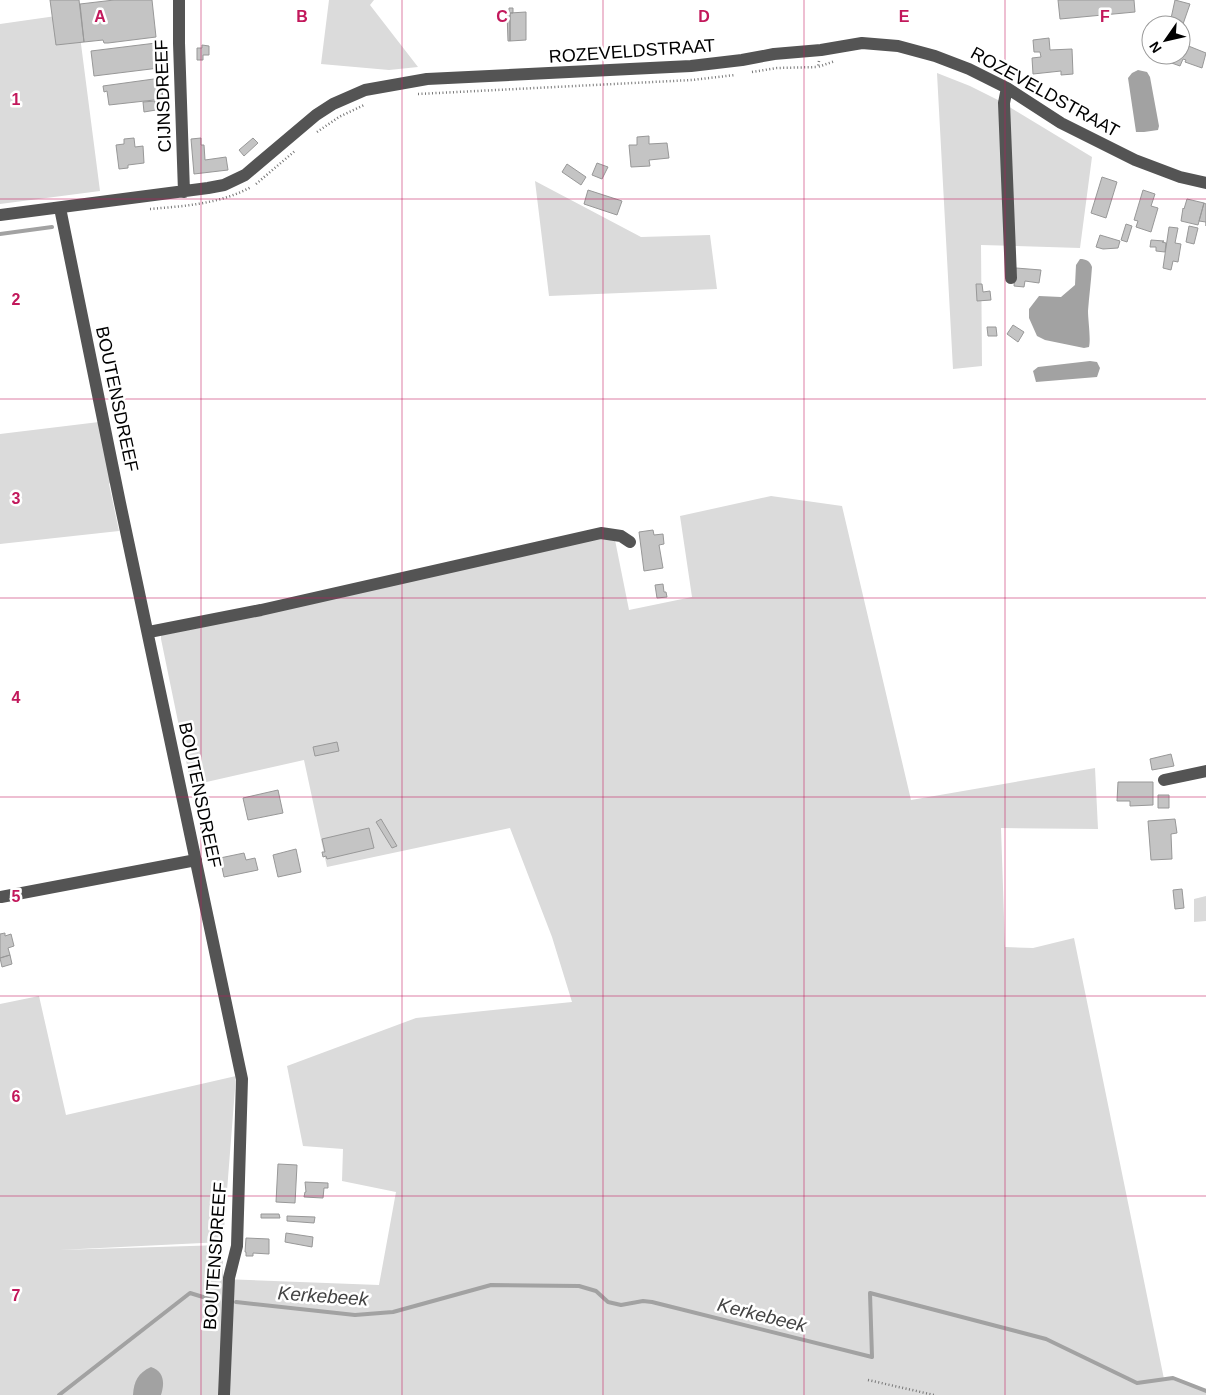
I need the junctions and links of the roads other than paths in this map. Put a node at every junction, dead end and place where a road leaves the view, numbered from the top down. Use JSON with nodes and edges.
{"nodes":[{"id":1,"x":179,"y":0,"type":"edge"},
{"id":2,"x":1007,"y":88,"type":"junction"},
{"id":3,"x":1206,"y":184,"type":"edge"},
{"id":4,"x":184,"y":192,"type":"junction"},
{"id":5,"x":60,"y":208,"type":"junction"},
{"id":6,"x":0,"y":215,"type":"edge"},
{"id":7,"x":1011,"y":278,"type":"dead end"},
{"id":8,"x":630,"y":542,"type":"dead end"},
{"id":9,"x":149,"y":632,"type":"junction"},
{"id":10,"x":1206,"y":771,"type":"edge"},
{"id":11,"x":1164,"y":780,"type":"dead end"},
{"id":12,"x":196,"y":860,"type":"junction"},
{"id":13,"x":1,"y":897,"type":"dead end"},
{"id":14,"x":224,"y":1395,"type":"edge"}],
"edges":[{"from":1,"to":4,"type":"street","name":"CIJNSDREEF"},
{"from":2,"to":3,"type":"street","name":"ROZEVELDSTRAAT"},
{"from":2,"to":4,"type":"street","name":"ROZEVELDSTRAAT"},
{"from":2,"to":7,"type":"street"},
{"from":4,"to":5,"type":"street","name":"ROZEVELDSTRAAT"},
{"from":5,"to":6,"type":"street","name":"ROZEVELDSTRAAT"},
{"from":5,"to":9,"type":"street","name":"BOUTENSDREEF"},
{"from":8,"to":9,"type":"street"},
{"from":9,"to":12,"type":"street","name":"BOUTENSDREEF"},
{"from":10,"to":11,"type":"street"},
{"from":12,"to":13,"type":"street"},
{"from":12,"to":14,"type":"street","name":"BOUTENSDREEF"}]}
